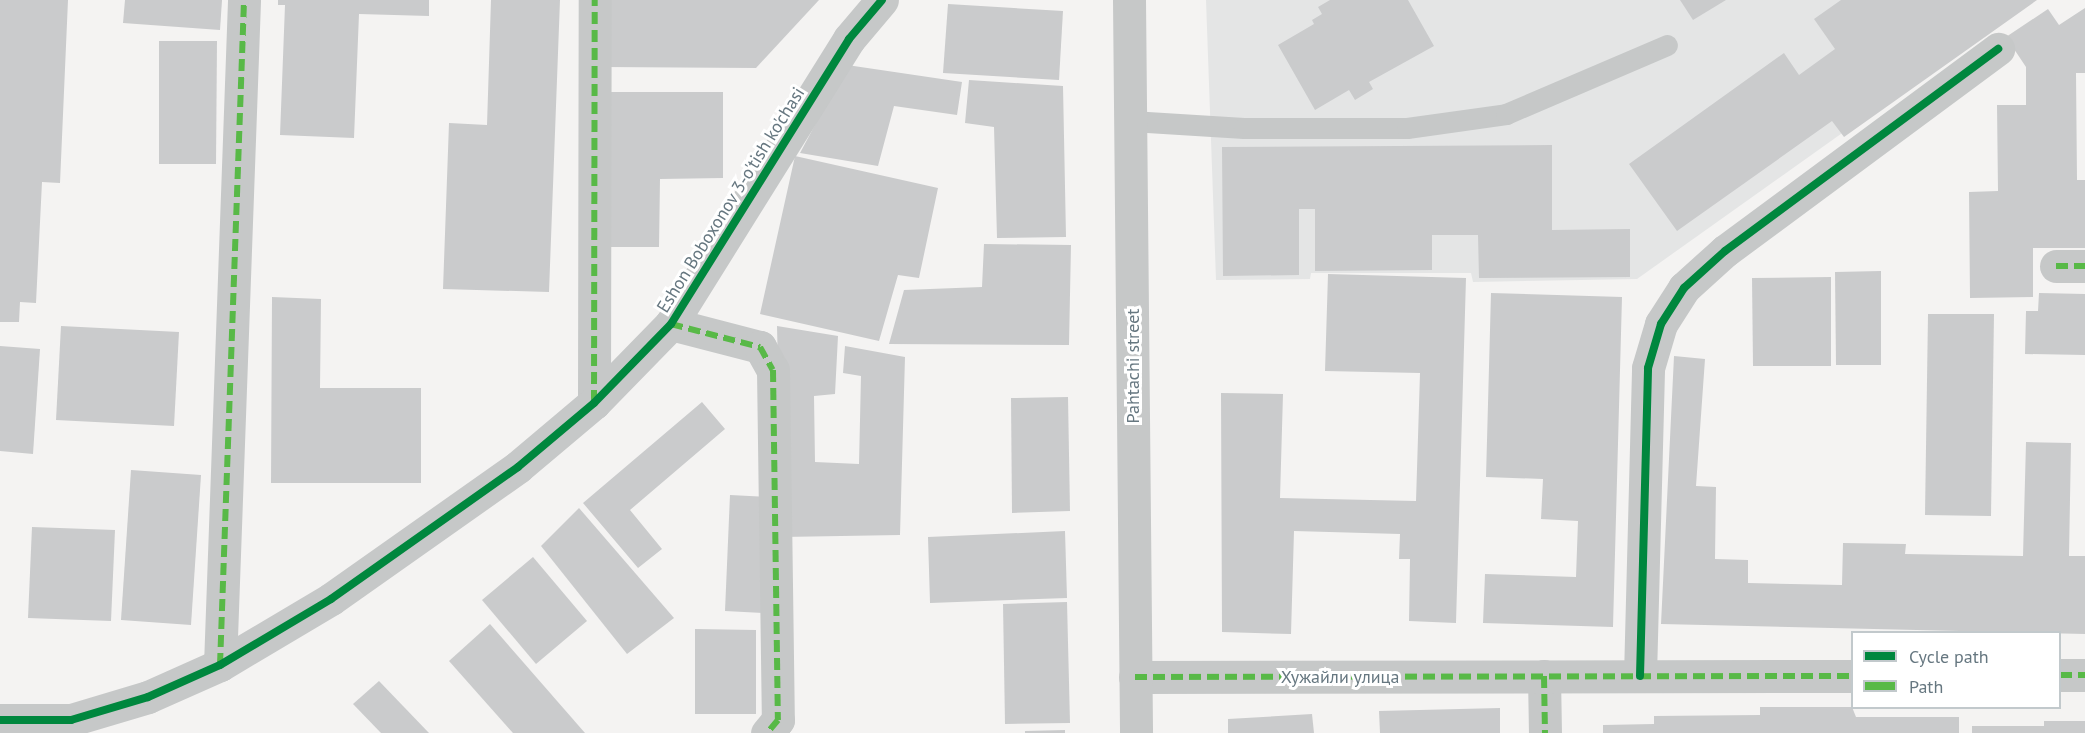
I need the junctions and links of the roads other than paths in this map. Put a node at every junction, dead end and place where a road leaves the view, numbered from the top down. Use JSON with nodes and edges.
{"nodes":[{"id":1,"x":244,"y":0,"type":"edge"},
{"id":2,"x":595,"y":0,"type":"edge"},
{"id":3,"x":882,"y":0,"type":"edge"},
{"id":4,"x":1130,"y":0,"type":"edge"},
{"id":5,"x":1667,"y":45,"type":"dead end"},
{"id":6,"x":1998,"y":49,"type":"dead end"},
{"id":7,"x":1131,"y":121,"type":"junction"},
{"id":8,"x":671,"y":324,"type":"junction"},
{"id":9,"x":594,"y":403,"type":"junction"},
{"id":10,"x":220,"y":665,"type":"junction"},
{"id":11,"x":2061,"y":675,"type":"edge"},
{"id":12,"x":2085,"y":675,"type":"edge"},
{"id":13,"x":1544,"y":676,"type":"junction"},
{"id":14,"x":1640,"y":676,"type":"junction"},
{"id":15,"x":1851,"y":676,"type":"edge"},
{"id":16,"x":1135,"y":677,"type":"junction"},
{"id":17,"x":0,"y":720,"type":"edge"},
{"id":18,"x":767,"y":733,"type":"edge"},
{"id":19,"x":1136,"y":733,"type":"edge"},
{"id":20,"x":1545,"y":733,"type":"edge"}],
"edges":[{"from":1,"to":10,"type":"street"},
{"from":2,"to":9,"type":"street"},
{"from":3,"to":8,"type":"street","name":"Eshon Boboxonov 3-o'tish ko'chasi"},
{"from":4,"to":7,"type":"street","name":"Pahtachi street"},
{"from":5,"to":7,"type":"lane"},
{"from":6,"to":14,"type":"street"},
{"from":7,"to":16,"type":"street","name":"Pahtachi street"},
{"from":8,"to":9,"type":"street","name":"Eshon Boboxonov 3-o'tish ko'chasi"},
{"from":8,"to":18,"type":"street"},
{"from":9,"to":10,"type":"street","name":"Eshon Boboxonov 3-o'tish ko'chasi"},
{"from":10,"to":17,"type":"street","name":"Eshon Boboxonov 3-o'tish ko'chasi"},
{"from":11,"to":12,"type":"street"},
{"from":13,"to":14,"type":"street","name":"Хужайли улица"},
{"from":13,"to":16,"type":"street","name":"Хужайли улица"},
{"from":13,"to":20,"type":"street"},
{"from":14,"to":15,"type":"street","name":"Хужайли улица"},
{"from":16,"to":19,"type":"street","name":"Pahtachi street"}]}
